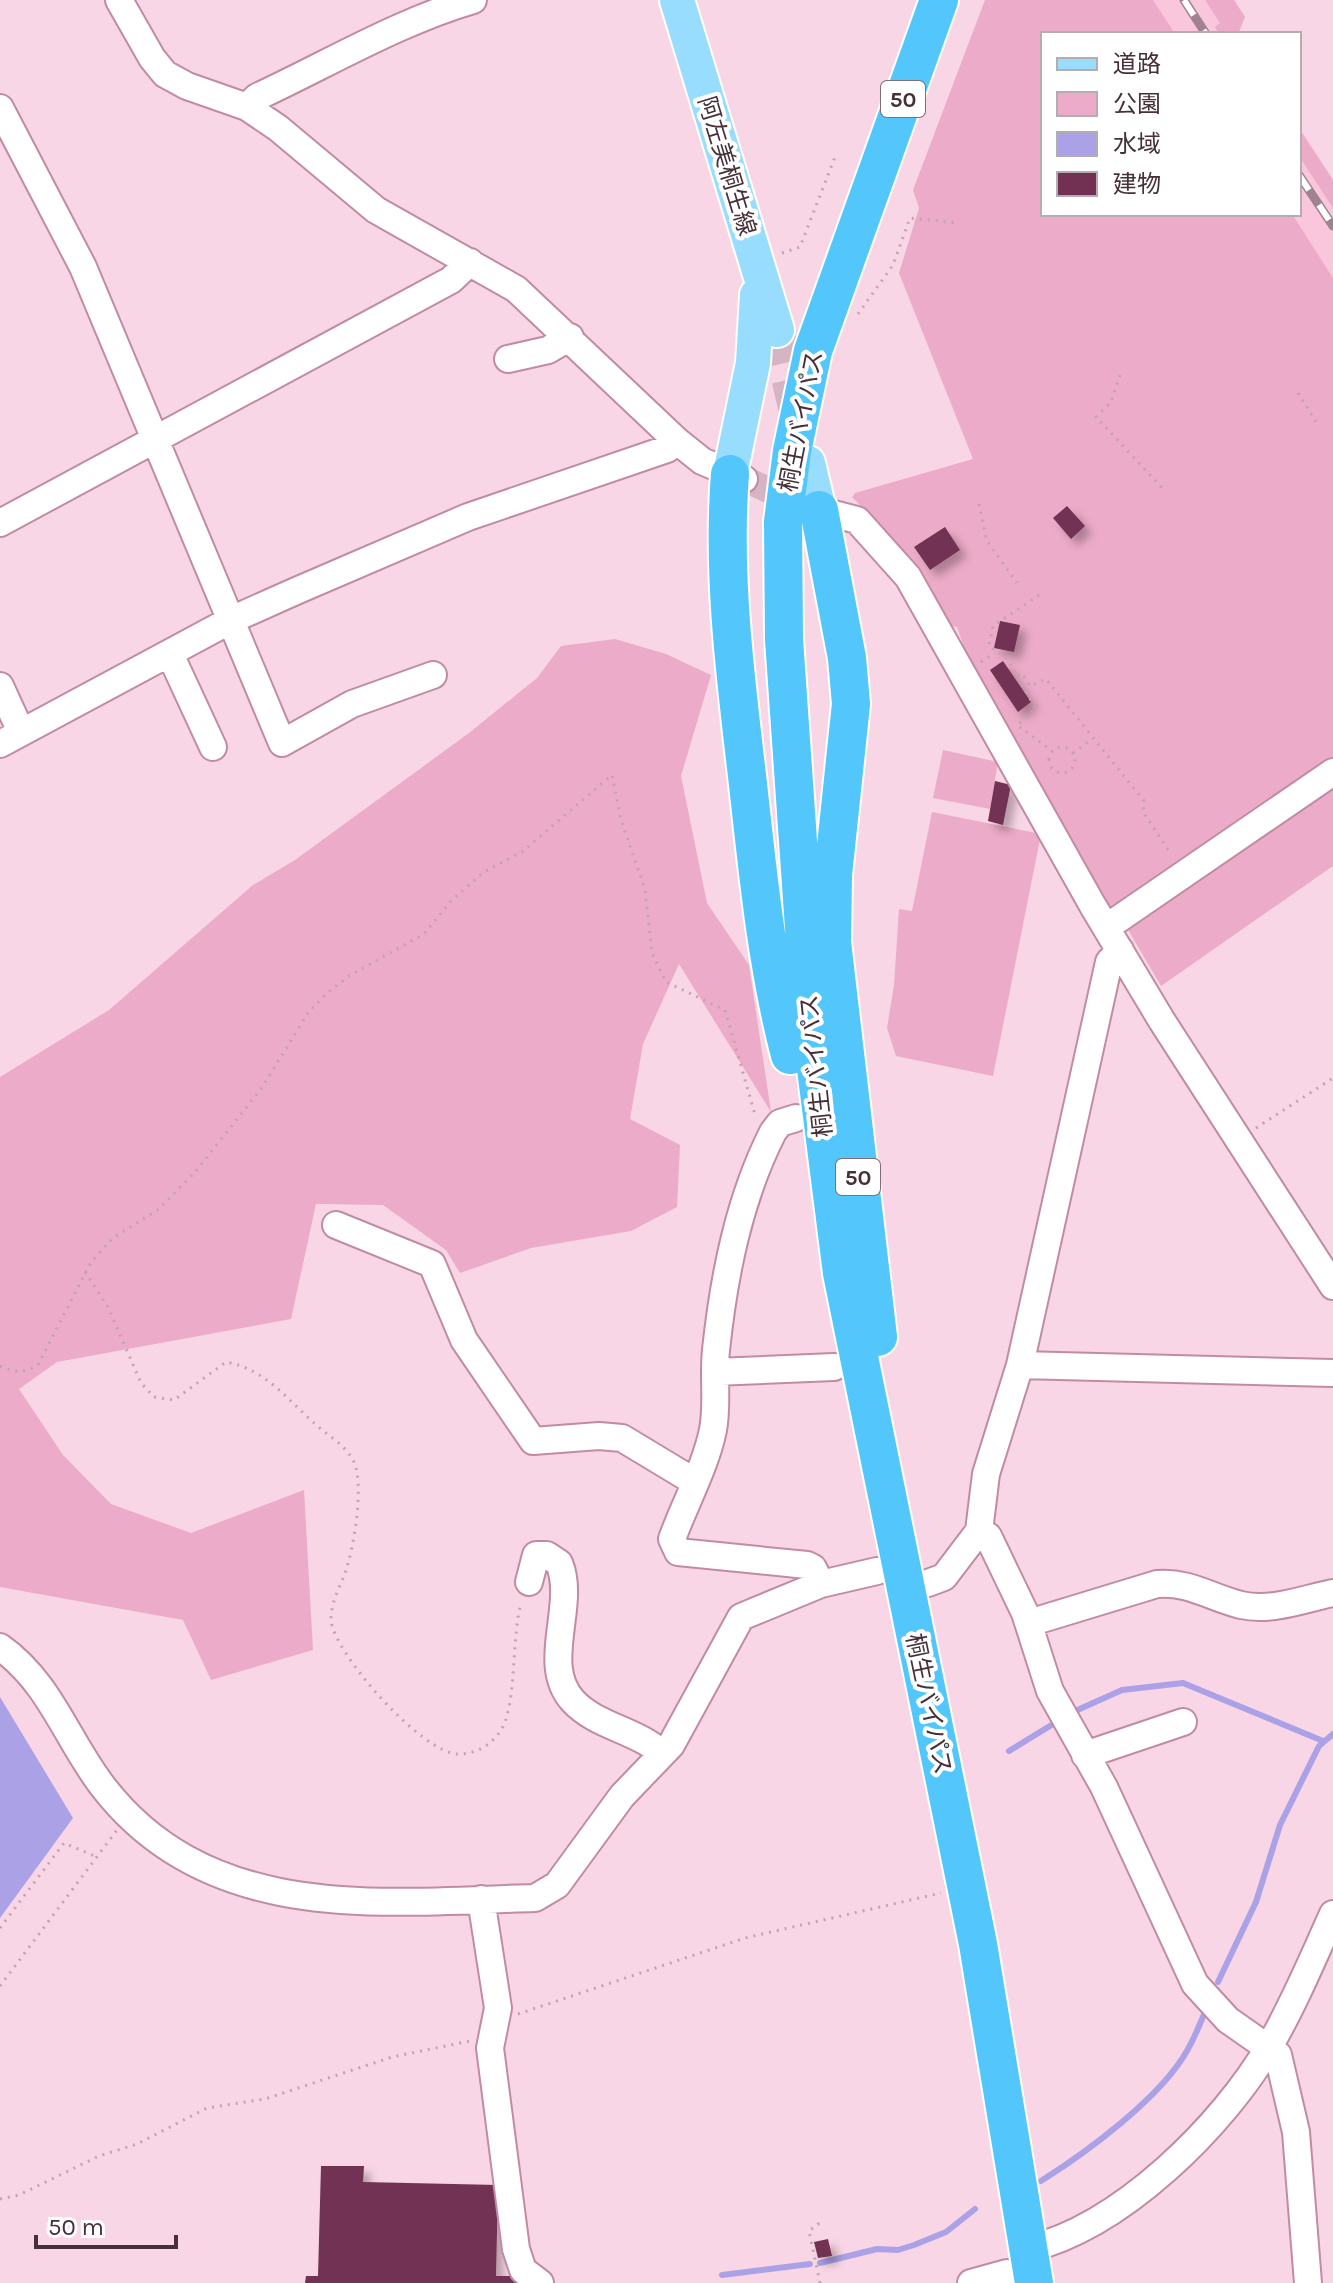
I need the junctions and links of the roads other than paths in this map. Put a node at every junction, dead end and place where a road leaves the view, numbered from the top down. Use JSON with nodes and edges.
{"nodes":[{"id":1,"x":119,"y":0,"type":"edge"},
{"id":2,"x":473,"y":0,"type":"edge"},
{"id":3,"x":677,"y":0,"type":"edge"},
{"id":4,"x":914,"y":0,"type":"edge"},
{"id":5,"x":939,"y":0,"type":"edge"},
{"id":6,"x":430,"y":7,"type":"edge"},
{"id":7,"x":247,"y":107,"type":"junction"},
{"id":8,"x":0,"y":108,"type":"edge"},
{"id":9,"x":769,"y":260,"type":"junction"},
{"id":10,"x":470,"y":262,"type":"junction"},
{"id":11,"x":777,"y":330,"type":"tunnel mouth"},
{"id":12,"x":570,"y":337,"type":"junction"},
{"id":13,"x":508,"y":359,"type":"dead end"},
{"id":14,"x":155,"y":438,"type":"junction"},
{"id":15,"x":677,"y":441,"type":"junction"},
{"id":16,"x":808,"y":463,"type":"dead end"},
{"id":17,"x":739,"y":477,"type":"junction"},
{"id":18,"x":811,"y":508,"type":"junction"},
{"id":19,"x":0,"y":523,"type":"edge"},
{"id":20,"x":231,"y":620,"type":"junction"},
{"id":21,"x":170,"y":654,"type":"junction"},
{"id":22,"x":433,"y":675,"type":"dead end"},
{"id":23,"x":0,"y":686,"type":"edge"},
{"id":24,"x":11,"y":738,"type":"edge"},
{"id":25,"x":213,"y":747,"type":"dead end"},
{"id":26,"x":1333,"y":772,"type":"edge"},
{"id":27,"x":1107,"y":927,"type":"junction"},
{"id":28,"x":1120,"y":950,"type":"junction"},
{"id":29,"x":790,"y":1055,"type":"junction"},
{"id":30,"x":785,"y":1125,"type":"junction"},
{"id":31,"x":336,"y":1225,"type":"dead end"},
{"id":32,"x":1332,"y":1282,"type":"edge"},
{"id":33,"x":1020,"y":1365,"type":"junction"},
{"id":34,"x":834,"y":1367,"type":"junction"},
{"id":35,"x":715,"y":1372,"type":"junction"},
{"id":36,"x":1333,"y":1373,"type":"edge"},
{"id":37,"x":695,"y":1482,"type":"junction"},
{"id":38,"x":979,"y":1531,"type":"junction"},
{"id":39,"x":877,"y":1571,"type":"junction"},
{"id":40,"x":529,"y":1582,"type":"road end"},
{"id":41,"x":928,"y":1583,"type":"junction"},
{"id":42,"x":821,"y":1584,"type":"junction"},
{"id":43,"x":1333,"y":1593,"type":"edge"},
{"id":44,"x":1029,"y":1623,"type":"junction"},
{"id":45,"x":0,"y":1647,"type":"edge"},
{"id":46,"x":1183,"y":1722,"type":"dead end"},
{"id":47,"x":662,"y":1754,"type":"junction"},
{"id":48,"x":1085,"y":1755,"type":"junction"},
{"id":49,"x":957,"y":1840,"type":"junction"},
{"id":50,"x":481,"y":1899,"type":"junction"},
{"id":51,"x":1333,"y":1914,"type":"edge"},
{"id":52,"x":1269,"y":2046,"type":"junction"},
{"id":53,"x":1010,"y":2274,"type":"edge"},
{"id":54,"x":540,"y":2283,"type":"edge"},
{"id":55,"x":1308,"y":2283,"type":"edge"}],
"edges":[{"from":1,"to":7,"type":"street"},
{"from":2,"to":6,"type":"street"},
{"from":3,"to":9,"type":"main road","name":"阿左美桐生線"},
{"from":4,"to":29,"type":"highway","name":"桐生バイパス","number":"50"},
{"from":5,"to":49,"type":"highway","name":"桐生バイパス","number":"50"},
{"from":6,"to":7,"type":"street"},
{"from":7,"to":10,"type":"street"},
{"from":8,"to":14,"type":"street"},
{"from":9,"to":11,"type":"main road","name":"阿左美桐生線"},
{"from":9,"to":17,"type":"main road"},
{"from":10,"to":12,"type":"street"},
{"from":10,"to":14,"type":"street"},
{"from":12,"to":13,"type":"street"},
{"from":12,"to":15,"type":"street"},
{"from":14,"to":19,"type":"street"},
{"from":14,"to":20,"type":"street"},
{"from":15,"to":17,"type":"street"},
{"from":15,"to":20,"type":"street"},
{"from":16,"to":18,"type":"main road"},
{"from":17,"to":29,"type":"highway"},
{"from":18,"to":27,"type":"street"},
{"from":18,"to":41,"type":"highway","number":"50"},
{"from":20,"to":21,"type":"street"},
{"from":20,"to":22,"type":"street"},
{"from":21,"to":24,"type":"street"},
{"from":21,"to":25,"type":"street"},
{"from":23,"to":24,"type":"street"},
{"from":26,"to":27,"type":"street"},
{"from":27,"to":28,"type":"street"},
{"from":28,"to":32,"type":"street"},
{"from":28,"to":33,"type":"street"},
{"from":29,"to":30,"type":"highway","name":"桐生バイパス","number":"50"},
{"from":30,"to":34,"type":"highway","name":"桐生バイパス","number":"50"},
{"from":30,"to":35,"type":"street"},
{"from":31,"to":37,"type":"street"},
{"from":33,"to":36,"type":"street"},
{"from":33,"to":38,"type":"street"},
{"from":34,"to":35,"type":"street"},
{"from":34,"to":39,"type":"highway","name":"桐生バイパス","number":"50"},
{"from":35,"to":37,"type":"street"},
{"from":37,"to":42,"type":"street"},
{"from":38,"to":41,"type":"street"},
{"from":38,"to":44,"type":"street"},
{"from":39,"to":42,"type":"street"},
{"from":39,"to":53,"type":"highway","name":"桐生バイパス","number":"50"},
{"from":40,"to":47,"type":"street"},
{"from":41,"to":49,"type":"highway","number":"50"},
{"from":42,"to":47,"type":"street"},
{"from":43,"to":44,"type":"street"},
{"from":44,"to":48,"type":"street"},
{"from":45,"to":50,"type":"street"},
{"from":46,"to":48,"type":"street"},
{"from":47,"to":50,"type":"street"},
{"from":48,"to":52,"type":"street"},
{"from":49,"to":53,"type":"highway","name":"桐生バイパス","number":"50"},
{"from":50,"to":54,"type":"street"},
{"from":51,"to":52,"type":"street"},
{"from":52,"to":53,"type":"street"},
{"from":52,"to":55,"type":"street"}]}
